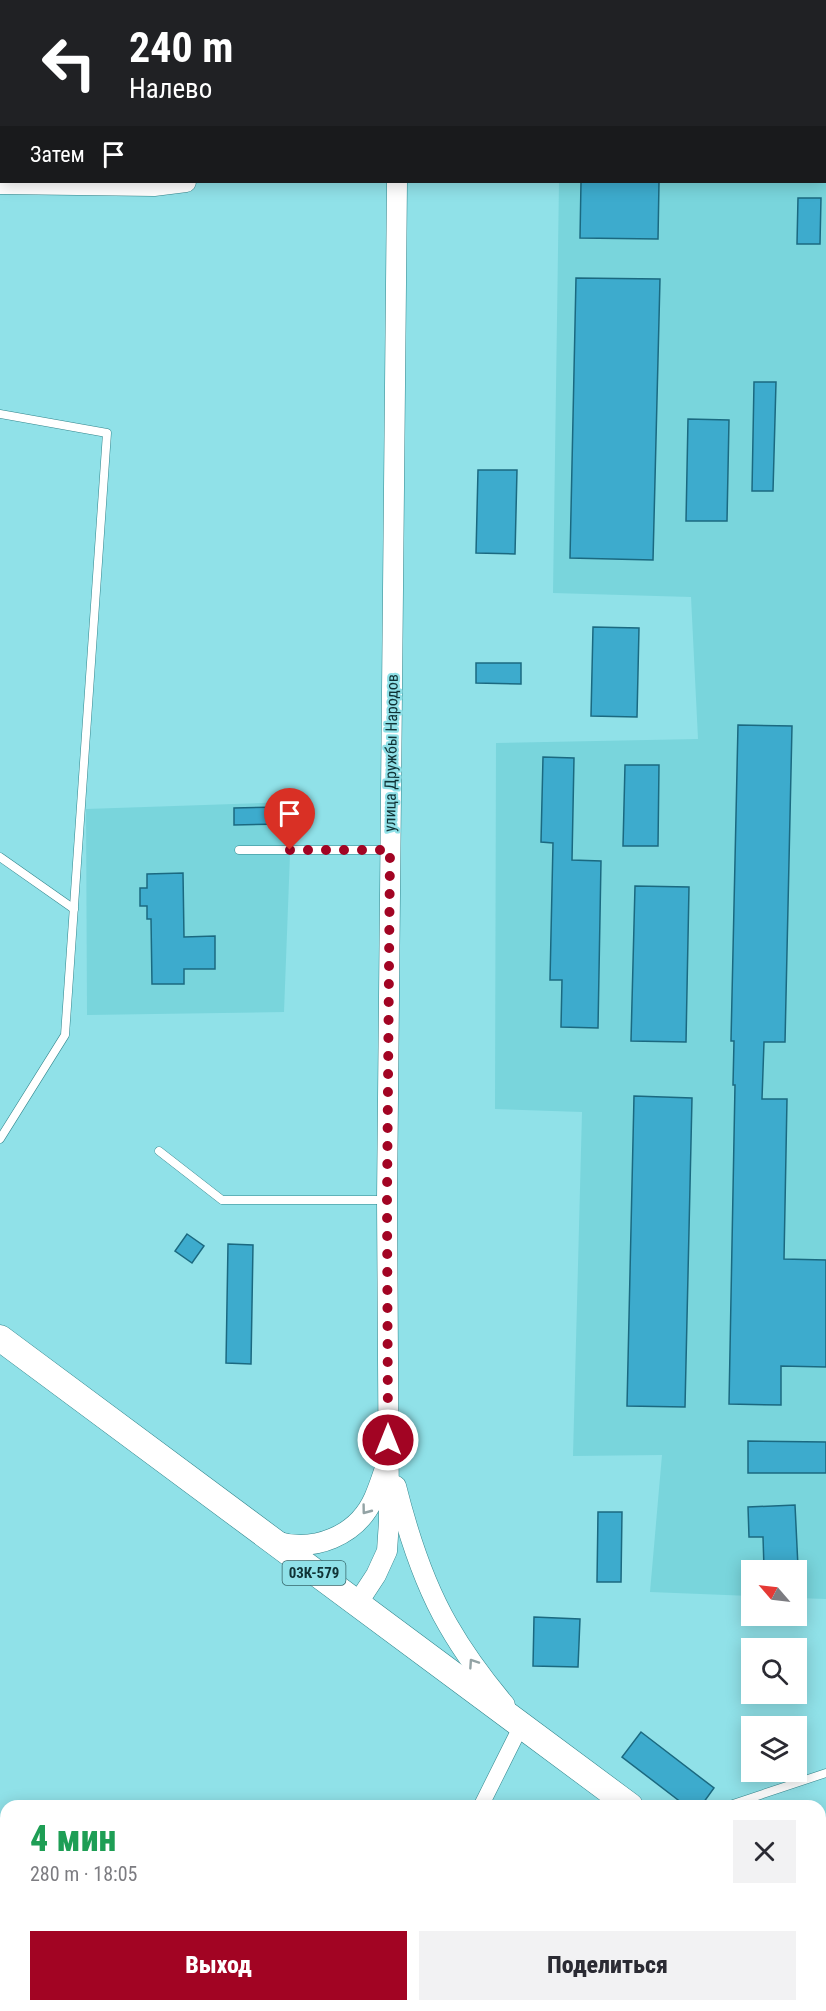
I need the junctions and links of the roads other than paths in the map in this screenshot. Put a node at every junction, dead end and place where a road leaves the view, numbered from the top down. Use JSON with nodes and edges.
{"nodes":[{"id":1,"x":78,"y":183,"type":"edge"},
{"id":2,"x":178,"y":183,"type":"edge"},
{"id":3,"x":397,"y":183,"type":"edge"},
{"id":4,"x":0,"y":184,"type":"edge"},
{"id":5,"x":0,"y":414,"type":"edge"},
{"id":6,"x":239,"y":850,"type":"dead end"},
{"id":7,"x":390,"y":850,"type":"junction"},
{"id":8,"x":0,"y":857,"type":"edge"},
{"id":9,"x":74,"y":909,"type":"junction"},
{"id":10,"x":0,"y":1139,"type":"edge"},
{"id":11,"x":159,"y":1151,"type":"dead end"},
{"id":12,"x":387,"y":1200,"type":"junction"},
{"id":13,"x":0,"y":1338,"type":"edge"},
{"id":14,"x":388,"y":1457,"type":"junction"},
{"id":15,"x":267,"y":1538,"type":"junction"},
{"id":16,"x":357,"y":1604,"type":"junction"},
{"id":17,"x":521,"y":1725,"type":"junction"},
{"id":18,"x":826,"y":1773,"type":"edge"},
{"id":19,"x":484,"y":1800,"type":"edge"},
{"id":20,"x":622,"y":1800,"type":"edge"},
{"id":21,"x":742,"y":1800,"type":"edge"}],
"edges":[{"from":1,"to":2,"type":"street"},
{"from":1,"to":4,"type":"street"},
{"from":3,"to":7,"type":"street","name":"улица Дружбы Народов"},
{"from":5,"to":9,"type":"lane"},
{"from":6,"to":7,"type":"lane"},
{"from":7,"to":12,"type":"street","name":"улица Дружбы Народов"},
{"from":8,"to":9,"type":"lane"},
{"from":9,"to":10,"type":"lane"},
{"from":11,"to":12,"type":"lane"},
{"from":12,"to":14,"type":"street","name":"улица Дружбы Народов"},
{"from":13,"to":15,"type":"main road","number":"03К-579"},
{"from":14,"to":15,"type":"street","one_way":true},
{"from":14,"to":16,"type":"street","name":"улица Дружбы Народов"},
{"from":17,"to":14,"type":"street","one_way":true},
{"from":15,"to":16,"type":"main road","number":"03К-579"},
{"from":16,"to":17,"type":"main road","number":"03К-579"},
{"from":17,"to":19,"type":"street"},
{"from":17,"to":20,"type":"main road","number":"03К-579"},
{"from":18,"to":21,"type":"lane"}]}
